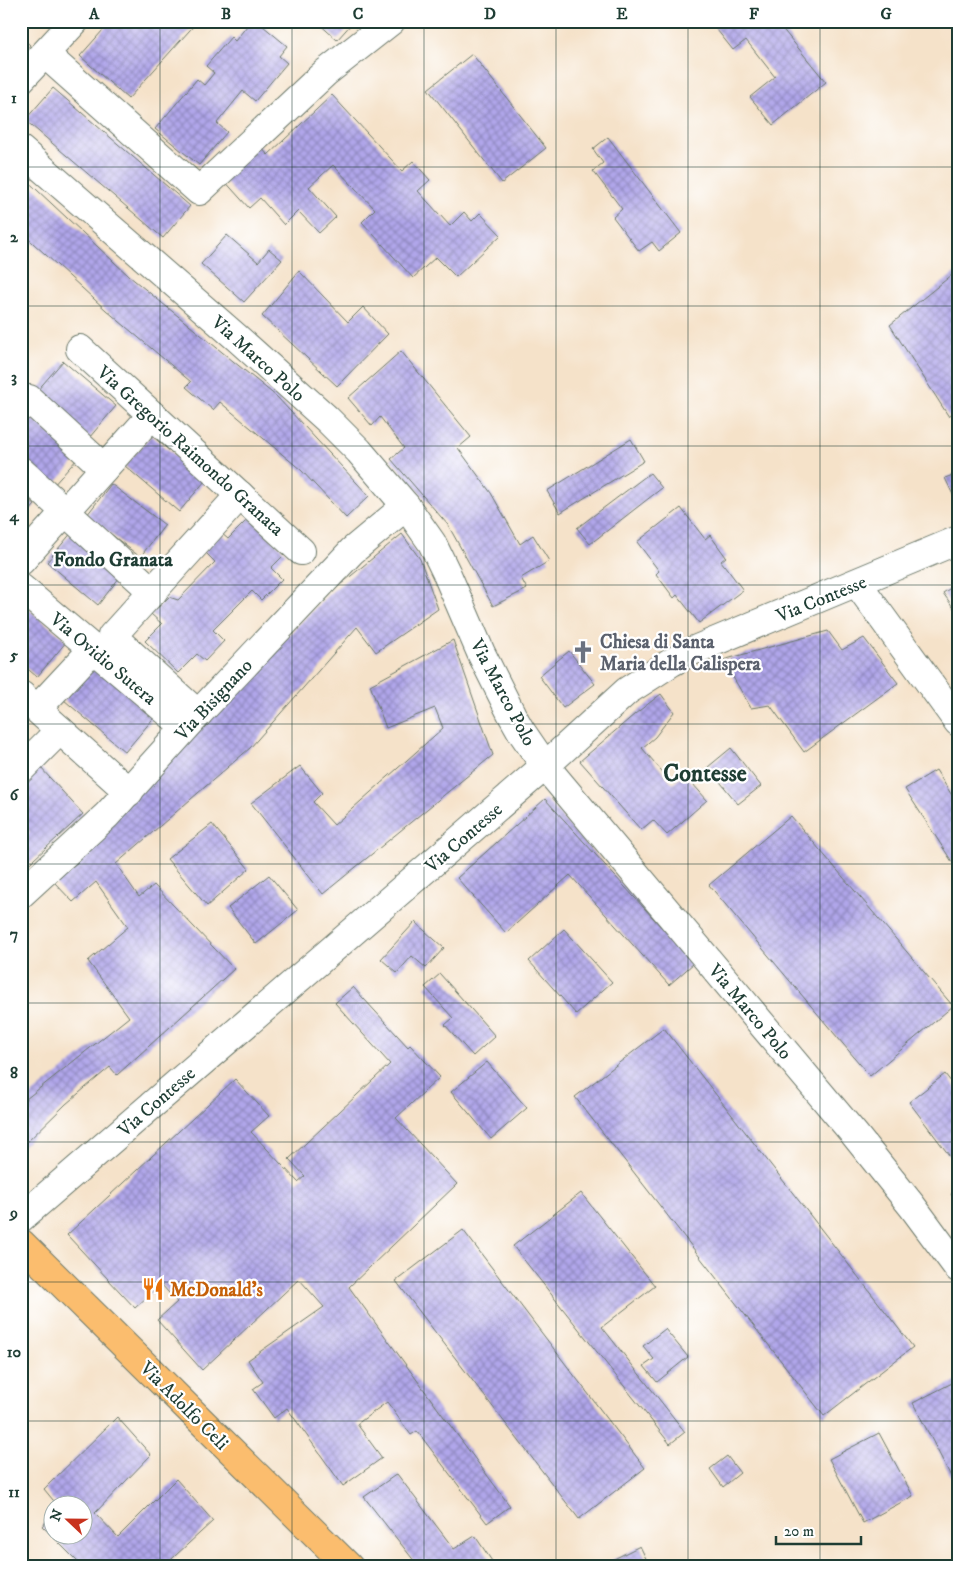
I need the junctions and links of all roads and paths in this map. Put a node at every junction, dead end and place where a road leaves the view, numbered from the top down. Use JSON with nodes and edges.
{"nodes":[{"id":1,"x":74,"y":21,"type":"edge"},
{"id":2,"x":391,"y":21,"type":"edge"},
{"id":3,"x":45,"y":54,"type":"junction"},
{"id":4,"x":21,"y":79,"type":"edge"},
{"id":5,"x":21,"y":150,"type":"edge"},
{"id":6,"x":80,"y":350,"type":"dead end"},
{"id":7,"x":25,"y":403,"type":"edge"},
{"id":8,"x":152,"y":415,"type":"junction"},
{"id":9,"x":104,"y":468,"type":"junction"},
{"id":10,"x":21,"y":471,"type":"edge"},
{"id":11,"x":240,"y":495,"type":"junction"},
{"id":12,"x":406,"y":506,"type":"junction"},
{"id":13,"x":65,"y":511,"type":"junction"},
{"id":14,"x":958,"y":540,"type":"edge"},
{"id":15,"x":301,"y":551,"type":"dead end"},
{"id":16,"x":21,"y":561,"type":"edge"},
{"id":17,"x":858,"y":583,"type":"junction"},
{"id":18,"x":21,"y":588,"type":"edge"},
{"id":19,"x":153,"y":592,"type":"junction"},
{"id":20,"x":103,"y":642,"type":"junction"},
{"id":21,"x":29,"y":702,"type":"edge"},
{"id":22,"x":192,"y":721,"type":"junction"},
{"id":23,"x":958,"y":722,"type":"edge"},
{"id":24,"x":60,"y":730,"type":"junction"},
{"id":25,"x":545,"y":766,"type":"junction"},
{"id":26,"x":21,"y":768,"type":"edge"},
{"id":27,"x":129,"y":792,"type":"junction"},
{"id":28,"x":21,"y":894,"type":"edge"},
{"id":29,"x":21,"y":1218,"type":"edge"},
{"id":30,"x":21,"y":1243,"type":"edge"},
{"id":31,"x":958,"y":1268,"type":"edge"},
{"id":32,"x":349,"y":1567,"type":"edge"}],
"edges":[{"from":1,"to":3,"type":"street"},
{"from":2,"to":3,"type":"street"},
{"from":3,"to":4,"type":"street"},
{"from":5,"to":12,"type":"street","name":"Via Marco Polo"},
{"from":6,"to":8,"type":"street","name":"Via Gregorio Raimondo Granata"},
{"from":7,"to":9,"type":"street"},
{"from":8,"to":9,"type":"street"},
{"from":8,"to":11,"type":"street","name":"Via Gregorio Raimondo Granata"},
{"from":9,"to":13,"type":"street"},
{"from":10,"to":13,"type":"street"},
{"from":11,"to":15,"type":"street","name":"Via Gregorio Raimondo Granata"},
{"from":11,"to":19,"type":"street"},
{"from":12,"to":22,"type":"street","name":"Via Bisignano"},
{"from":12,"to":25,"type":"street","name":"Via Marco Polo"},
{"from":13,"to":16,"type":"street"},
{"from":13,"to":19,"type":"street"},
{"from":14,"to":17,"type":"street","name":"Via Contesse"},
{"from":17,"to":23,"type":"street"},
{"from":17,"to":25,"type":"street","name":"Via Contesse"},
{"from":18,"to":20,"type":"street","name":"Via Ovidio Sutera"},
{"from":19,"to":20,"type":"street"},
{"from":20,"to":21,"type":"street"},
{"from":20,"to":22,"type":"street","name":"Via Ovidio Sutera"},
{"from":21,"to":24,"type":"street"},
{"from":22,"to":27,"type":"street","name":"Via Bisignano"},
{"from":24,"to":26,"type":"street"},
{"from":24,"to":27,"type":"street"},
{"from":25,"to":29,"type":"street","name":"Via Contesse"},
{"from":25,"to":31,"type":"street","name":"Via Marco Polo"},
{"from":27,"to":28,"type":"street","name":"Via Bisignano"},
{"from":30,"to":32,"type":"main road","name":"Via Adolfo Celi"}]}
